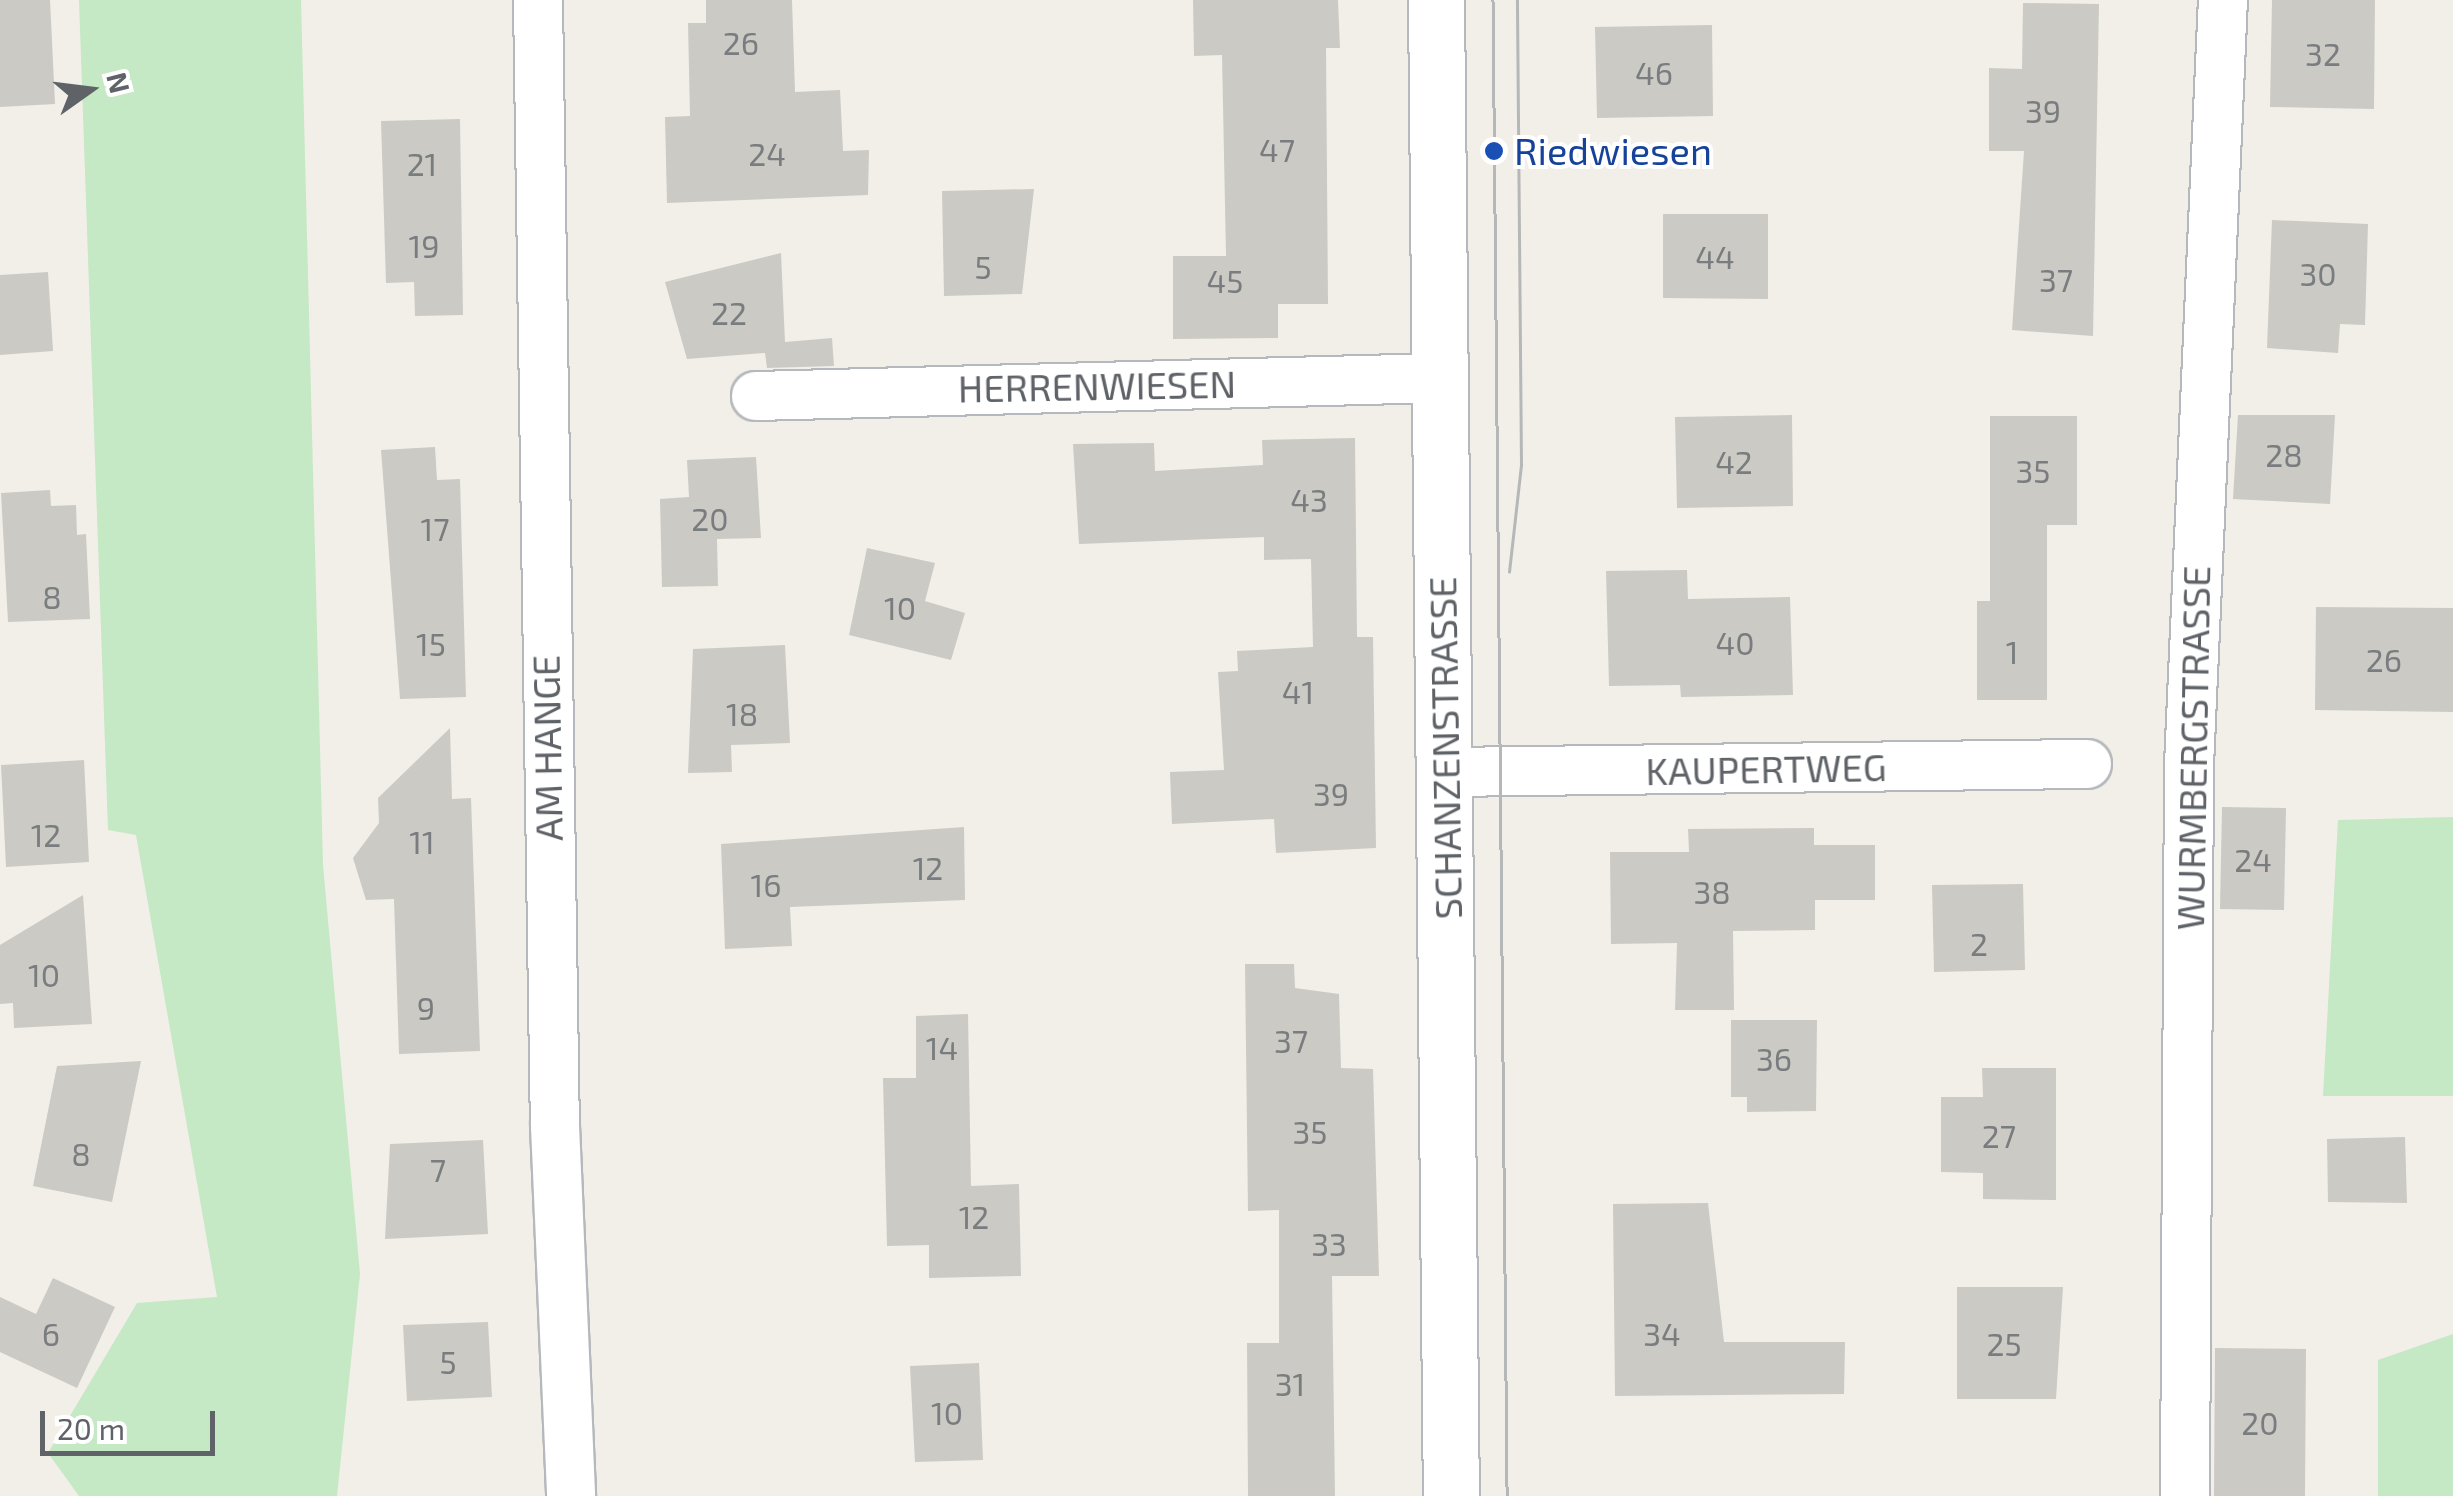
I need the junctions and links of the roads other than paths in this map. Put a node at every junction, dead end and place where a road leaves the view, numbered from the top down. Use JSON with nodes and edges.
{"nodes":[{"id":1,"x":538,"y":0,"type":"edge"},
{"id":2,"x":1436,"y":0,"type":"edge"},
{"id":3,"x":2223,"y":0,"type":"edge"},
{"id":4,"x":1439,"y":378,"type":"junction"},
{"id":5,"x":756,"y":396,"type":"dead end"},
{"id":6,"x":2086,"y":764,"type":"dead end"},
{"id":7,"x":1446,"y":772,"type":"junction"},
{"id":8,"x":571,"y":1496,"type":"edge"},
{"id":9,"x":1451,"y":1496,"type":"edge"},
{"id":10,"x":2185,"y":1496,"type":"edge"}],
"edges":[{"from":1,"to":8,"type":"street","name":"AM HANGE"},
{"from":2,"to":4,"type":"street","name":"SCHANZENSTRASSE"},
{"from":3,"to":10,"type":"street","name":"WURMBERGSTRASSE"},
{"from":4,"to":5,"type":"street","name":"HERRENWIESEN"},
{"from":4,"to":7,"type":"street","name":"SCHANZENSTRASSE"},
{"from":6,"to":7,"type":"street","name":"KAUPERTWEG"},
{"from":7,"to":9,"type":"street","name":"SCHANZENSTRASSE"}]}
